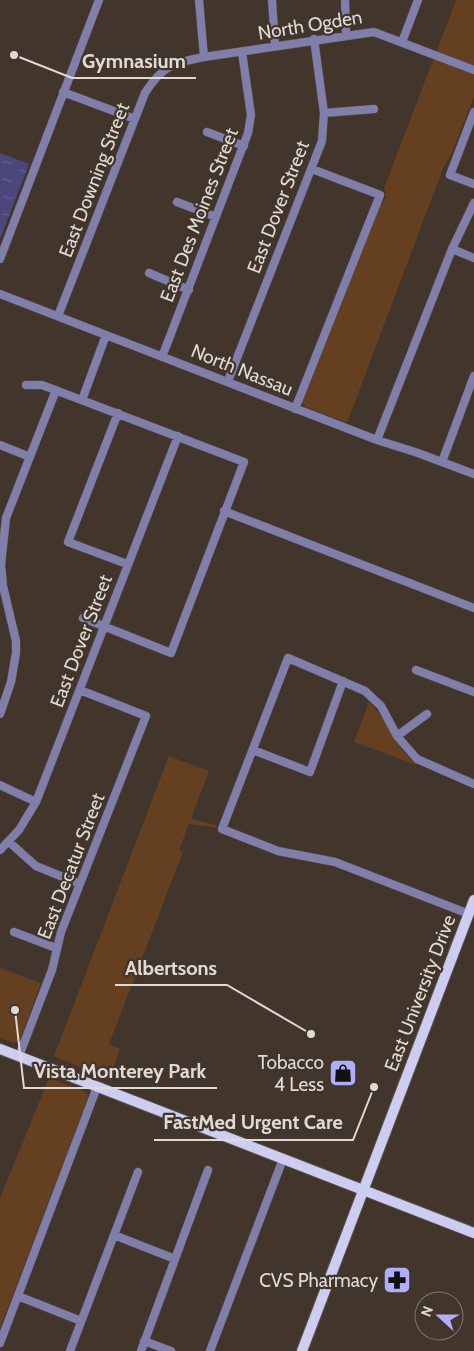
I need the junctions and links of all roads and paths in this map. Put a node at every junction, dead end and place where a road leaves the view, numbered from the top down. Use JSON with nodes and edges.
{"nodes":[{"id":1,"x":99,"y":0,"type":"edge"},
{"id":2,"x":199,"y":0,"type":"edge"},
{"id":3,"x":272,"y":0,"type":"edge"},
{"id":4,"x":345,"y":0,"type":"edge"},
{"id":5,"x":418,"y":0,"type":"edge"},
{"id":6,"x":346,"y":34,"type":"junction"},
{"id":7,"x":314,"y":39,"type":"junction"},
{"id":8,"x":402,"y":42,"type":"junction"},
{"id":9,"x":275,"y":45,"type":"junction"},
{"id":10,"x":242,"y":52,"type":"junction"},
{"id":11,"x":204,"y":57,"type":"junction"},
{"id":12,"x":474,"y":70,"type":"edge"},
{"id":13,"x":63,"y":92,"type":"junction"},
{"id":14,"x":374,"y":109,"type":"dead end"},
{"id":15,"x":474,"y":112,"type":"edge"},
{"id":16,"x":324,"y":113,"type":"junction"},
{"id":17,"x":135,"y":119,"type":"junction"},
{"id":18,"x":207,"y":132,"type":"dead end"},
{"id":19,"x":244,"y":146,"type":"junction"},
{"id":20,"x":312,"y":169,"type":"junction"},
{"id":21,"x":474,"y":184,"type":"edge"},
{"id":22,"x":177,"y":202,"type":"dead end"},
{"id":23,"x":474,"y":203,"type":"edge"},
{"id":24,"x":216,"y":217,"type":"junction"},
{"id":25,"x":452,"y":249,"type":"junction"},
{"id":26,"x":474,"y":258,"type":"edge"},
{"id":27,"x":0,"y":259,"type":"edge"},
{"id":28,"x":149,"y":273,"type":"dead end"},
{"id":29,"x":189,"y":290,"type":"junction"},
{"id":30,"x":0,"y":294,"type":"edge"},
{"id":31,"x":58,"y":316,"type":"junction"},
{"id":32,"x":106,"y":335,"type":"junction"},
{"id":33,"x":162,"y":357,"type":"junction"},
{"id":34,"x":474,"y":376,"type":"edge"},
{"id":35,"x":228,"y":381,"type":"junction"},
{"id":36,"x":26,"y":385,"type":"dead end"},
{"id":37,"x":56,"y":390,"type":"junction"},
{"id":38,"x":82,"y":400,"type":"junction"},
{"id":39,"x":295,"y":409,"type":"junction"},
{"id":40,"x":118,"y":413,"type":"junction"},
{"id":41,"x":178,"y":436,"type":"junction"},
{"id":42,"x":377,"y":440,"type":"junction"},
{"id":43,"x":0,"y":445,"type":"edge"},
{"id":44,"x":30,"y":457,"type":"junction"},
{"id":45,"x":442,"y":462,"type":"junction"},
{"id":46,"x":474,"y":474,"type":"edge"},
{"id":47,"x":224,"y":511,"type":"junction"},
{"id":48,"x":127,"y":564,"type":"junction"},
{"id":49,"x":1,"y":565,"type":"edge"},
{"id":50,"x":474,"y":608,"type":"edge"},
{"id":51,"x":83,"y":618,"type":"dead end"},
{"id":52,"x":104,"y":627,"type":"junction"},
{"id":53,"x":416,"y":670,"type":"dead end"},
{"id":54,"x":344,"y":681,"type":"junction"},
{"id":55,"x":80,"y":690,"type":"junction"},
{"id":56,"x":474,"y":692,"type":"edge"},
{"id":57,"x":0,"y":714,"type":"edge"},
{"id":58,"x":427,"y":714,"type":"dead end"},
{"id":59,"x":397,"y":736,"type":"junction"},
{"id":60,"x":253,"y":750,"type":"junction"},
{"id":61,"x":474,"y":784,"type":"edge"},
{"id":62,"x":0,"y":785,"type":"edge"},
{"id":63,"x":36,"y":802,"type":"junction"},
{"id":64,"x":9,"y":842,"type":"junction"},
{"id":65,"x":0,"y":850,"type":"edge"},
{"id":66,"x":80,"y":884,"type":"junction"},
{"id":67,"x":474,"y":900,"type":"edge"},
{"id":68,"x":469,"y":914,"type":"junction"},
{"id":69,"x":14,"y":932,"type":"dead end"},
{"id":70,"x":56,"y":948,"type":"junction"},
{"id":71,"x":0,"y":1049,"type":"edge"},
{"id":72,"x":19,"y":1056,"type":"junction"},
{"id":73,"x":98,"y":1087,"type":"junction"},
{"id":74,"x":283,"y":1158,"type":"junction"},
{"id":75,"x":208,"y":1170,"type":"dead end"},
{"id":76,"x":138,"y":1172,"type":"dead end"},
{"id":77,"x":363,"y":1190,"type":"junction"},
{"id":78,"x":474,"y":1233,"type":"edge"},
{"id":79,"x":114,"y":1235,"type":"junction"},
{"id":80,"x":175,"y":1259,"type":"junction"},
{"id":81,"x":18,"y":1296,"type":"junction"},
{"id":82,"x":81,"y":1321,"type":"junction"},
{"id":83,"x":144,"y":1341,"type":"junction"},
{"id":84,"x":0,"y":1343,"type":"edge"},
{"id":85,"x":70,"y":1351,"type":"edge"},
{"id":86,"x":140,"y":1351,"type":"edge"},
{"id":87,"x":171,"y":1351,"type":"edge"},
{"id":88,"x":210,"y":1351,"type":"edge"},
{"id":89,"x":302,"y":1351,"type":"edge"}],
"edges":[{"from":1,"to":13,"type":"street"},
{"from":2,"to":11,"type":"street"},
{"from":3,"to":9,"type":"street"},
{"from":4,"to":6,"type":"street"},
{"from":5,"to":8,"type":"street"},
{"from":6,"to":7,"type":"street","name":"North Ogden"},
{"from":6,"to":8,"type":"street","name":"North Ogden"},
{"from":7,"to":9,"type":"street","name":"North Ogden"},
{"from":7,"to":16,"type":"street","name":"East Dover Street"},
{"from":8,"to":12,"type":"street","name":"North Ogden"},
{"from":9,"to":10,"type":"street","name":"North Ogden"},
{"from":10,"to":11,"type":"street","name":"North Ogden"},
{"from":10,"to":19,"type":"street","name":"East Des Moines Street"},
{"from":11,"to":17,"type":"street","name":"East Downing Street"},
{"from":13,"to":17,"type":"street"},
{"from":13,"to":27,"type":"street"},
{"from":14,"to":16,"type":"street"},
{"from":15,"to":21,"type":"street"},
{"from":16,"to":20,"type":"street","name":"East Dover Street"},
{"from":17,"to":31,"type":"street","name":"East Downing Street"},
{"from":18,"to":19,"type":"street"},
{"from":19,"to":24,"type":"street","name":"East Des Moines Street"},
{"from":20,"to":35,"type":"street","name":"East Dover Street"},
{"from":20,"to":39,"type":"street"},
{"from":22,"to":24,"type":"street"},
{"from":23,"to":25,"type":"street"},
{"from":24,"to":29,"type":"street","name":"East Des Moines Street"},
{"from":25,"to":26,"type":"street"},
{"from":25,"to":42,"type":"street"},
{"from":28,"to":29,"type":"street"},
{"from":29,"to":33,"type":"street","name":"East Des Moines Street"},
{"from":30,"to":31,"type":"street","name":"North Nassau"},
{"from":31,"to":32,"type":"street","name":"North Nassau"},
{"from":32,"to":33,"type":"street","name":"North Nassau"},
{"from":32,"to":38,"type":"street"},
{"from":33,"to":35,"type":"street","name":"North Nassau"},
{"from":34,"to":45,"type":"street"},
{"from":35,"to":39,"type":"street","name":"North Nassau"},
{"from":36,"to":37,"type":"street"},
{"from":37,"to":38,"type":"street"},
{"from":37,"to":44,"type":"street"},
{"from":38,"to":40,"type":"street"},
{"from":39,"to":42,"type":"street","name":"North Nassau"},
{"from":40,"to":41,"type":"street"},
{"from":40,"to":48,"type":"street"},
{"from":41,"to":47,"type":"street"},
{"from":41,"to":48,"type":"street","name":"East Dover Street"},
{"from":42,"to":45,"type":"street","name":"North Nassau"},
{"from":43,"to":44,"type":"street"},
{"from":44,"to":49,"type":"street"},
{"from":45,"to":46,"type":"street","name":"North Nassau"},
{"from":47,"to":50,"type":"street"},
{"from":47,"to":52,"type":"street"},
{"from":48,"to":52,"type":"street","name":"East Dover Street"},
{"from":49,"to":57,"type":"street"},
{"from":51,"to":52,"type":"street"},
{"from":52,"to":55,"type":"street","name":"East Dover Street"},
{"from":53,"to":56,"type":"street"},
{"from":54,"to":59,"type":"street"},
{"from":54,"to":60,"type":"street"},
{"from":54,"to":60,"type":"street"},
{"from":55,"to":63,"type":"street","name":"East Dover Street"},
{"from":55,"to":66,"type":"street","name":"East Decatur Street"},
{"from":58,"to":59,"type":"street"},
{"from":59,"to":61,"type":"street"},
{"from":60,"to":68,"type":"street"},
{"from":62,"to":63,"type":"street"},
{"from":63,"to":64,"type":"street","name":"East Dover Street"},
{"from":64,"to":65,"type":"street","name":"East Dover Street"},
{"from":64,"to":66,"type":"street"},
{"from":66,"to":70,"type":"street","name":"East Decatur Street"},
{"from":67,"to":68,"type":"main road","name":"East University Drive"},
{"from":68,"to":77,"type":"main road","name":"East University Drive"},
{"from":69,"to":70,"type":"street"},
{"from":70,"to":72,"type":"street","name":"East Decatur Street"},
{"from":71,"to":72,"type":"main road"},
{"from":72,"to":73,"type":"main road"},
{"from":73,"to":74,"type":"main road"},
{"from":73,"to":81,"type":"street"},
{"from":74,"to":77,"type":"main road"},
{"from":74,"to":88,"type":"street"},
{"from":75,"to":80,"type":"street"},
{"from":76,"to":79,"type":"street"},
{"from":77,"to":78,"type":"main road"},
{"from":77,"to":89,"type":"main road","name":"East University Drive"},
{"from":79,"to":80,"type":"street"},
{"from":79,"to":82,"type":"street"},
{"from":80,"to":83,"type":"street"},
{"from":81,"to":82,"type":"street"},
{"from":81,"to":84,"type":"street"},
{"from":82,"to":85,"type":"street"},
{"from":83,"to":86,"type":"street"},
{"from":83,"to":87,"type":"street"}]}
